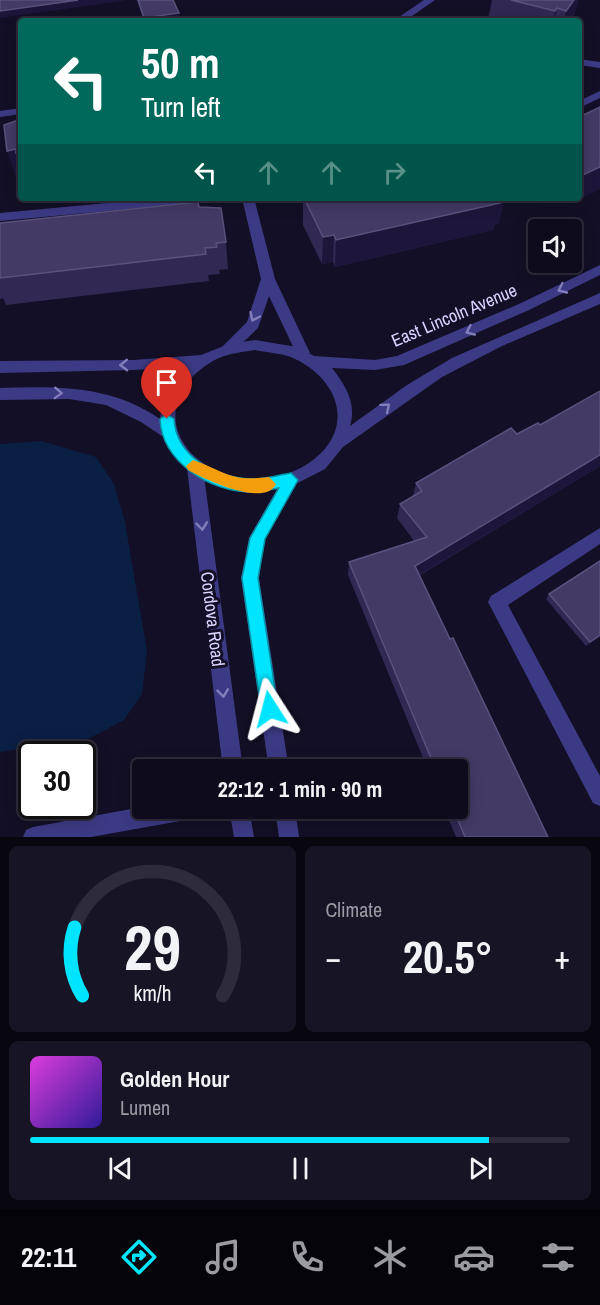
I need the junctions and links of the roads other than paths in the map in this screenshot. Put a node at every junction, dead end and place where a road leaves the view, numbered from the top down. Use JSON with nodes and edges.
{"nodes":[{"id":1,"x":429,"y":0,"type":"edge"},
{"id":2,"x":402,"y":18,"type":"edge"},
{"id":3,"x":582,"y":62,"type":"edge"},
{"id":4,"x":600,"y":65,"type":"edge"},
{"id":5,"x":600,"y":94,"type":"edge"},
{"id":6,"x":582,"y":103,"type":"edge"},
{"id":7,"x":18,"y":111,"type":"edge"},
{"id":8,"x":0,"y":114,"type":"edge"},
{"id":9,"x":171,"y":201,"type":"edge"},
{"id":10,"x":249,"y":201,"type":"edge"},
{"id":11,"x":0,"y":217,"type":"edge"},
{"id":12,"x":600,"y":270,"type":"edge"},
{"id":13,"x":268,"y":279,"type":"junction"},
{"id":14,"x":600,"y":298,"type":"edge"},
{"id":15,"x":228,"y":348,"type":"junction"},
{"id":16,"x":309,"y":357,"type":"junction"},
{"id":17,"x":203,"y":360,"type":"junction"},
{"id":18,"x":0,"y":367,"type":"edge"},
{"id":19,"x":0,"y":394,"type":"edge"},
{"id":20,"x":168,"y":433,"type":"junction"},
{"id":21,"x":340,"y":442,"type":"junction"},
{"id":22,"x":195,"y":468,"type":"junction"},
{"id":23,"x":291,"y":480,"type":"junction"},
{"id":24,"x":600,"y":535,"type":"edge"},
{"id":25,"x":232,"y":759,"type":"edge"},
{"id":26,"x":277,"y":759,"type":"edge"},
{"id":27,"x":600,"y":796,"type":"edge"},
{"id":28,"x":135,"y":819,"type":"edge"},
{"id":29,"x":240,"y":819,"type":"edge"},
{"id":30,"x":287,"y":819,"type":"edge"},
{"id":31,"x":33,"y":837,"type":"edge"},
{"id":32,"x":244,"y":837,"type":"edge"},
{"id":33,"x":289,"y":837,"type":"edge"}],
"edges":[{"from":1,"to":2,"type":"street"},
{"from":3,"to":4,"type":"street"},
{"from":5,"to":6,"type":"street"},
{"from":7,"to":8,"type":"street"},
{"from":9,"to":11,"type":"street"},
{"from":10,"to":13,"type":"street"},
{"from":12,"to":16,"type":"street","name":"East Lincoln Avenue","one_way":true},
{"from":13,"to":15,"type":"street","one_way":true},
{"from":13,"to":16,"type":"street"},
{"from":21,"to":14,"type":"street","one_way":true},
{"from":15,"to":16,"type":"street"},
{"from":15,"to":17,"type":"street"},
{"from":16,"to":21,"type":"street"},
{"from":17,"to":18,"type":"street","one_way":true},
{"from":17,"to":20,"type":"street"},
{"from":19,"to":20,"type":"street","one_way":true},
{"from":20,"to":22,"type":"street"},
{"from":21,"to":23,"type":"street"},
{"from":22,"to":23,"type":"street"},
{"from":22,"to":25,"type":"street","name":"Cordova Road","one_way":true},
{"from":23,"to":26,"type":"street"},
{"from":24,"to":27,"type":"street"},
{"from":28,"to":31,"type":"street"},
{"from":29,"to":32,"type":"street"},
{"from":30,"to":33,"type":"street"}]}
